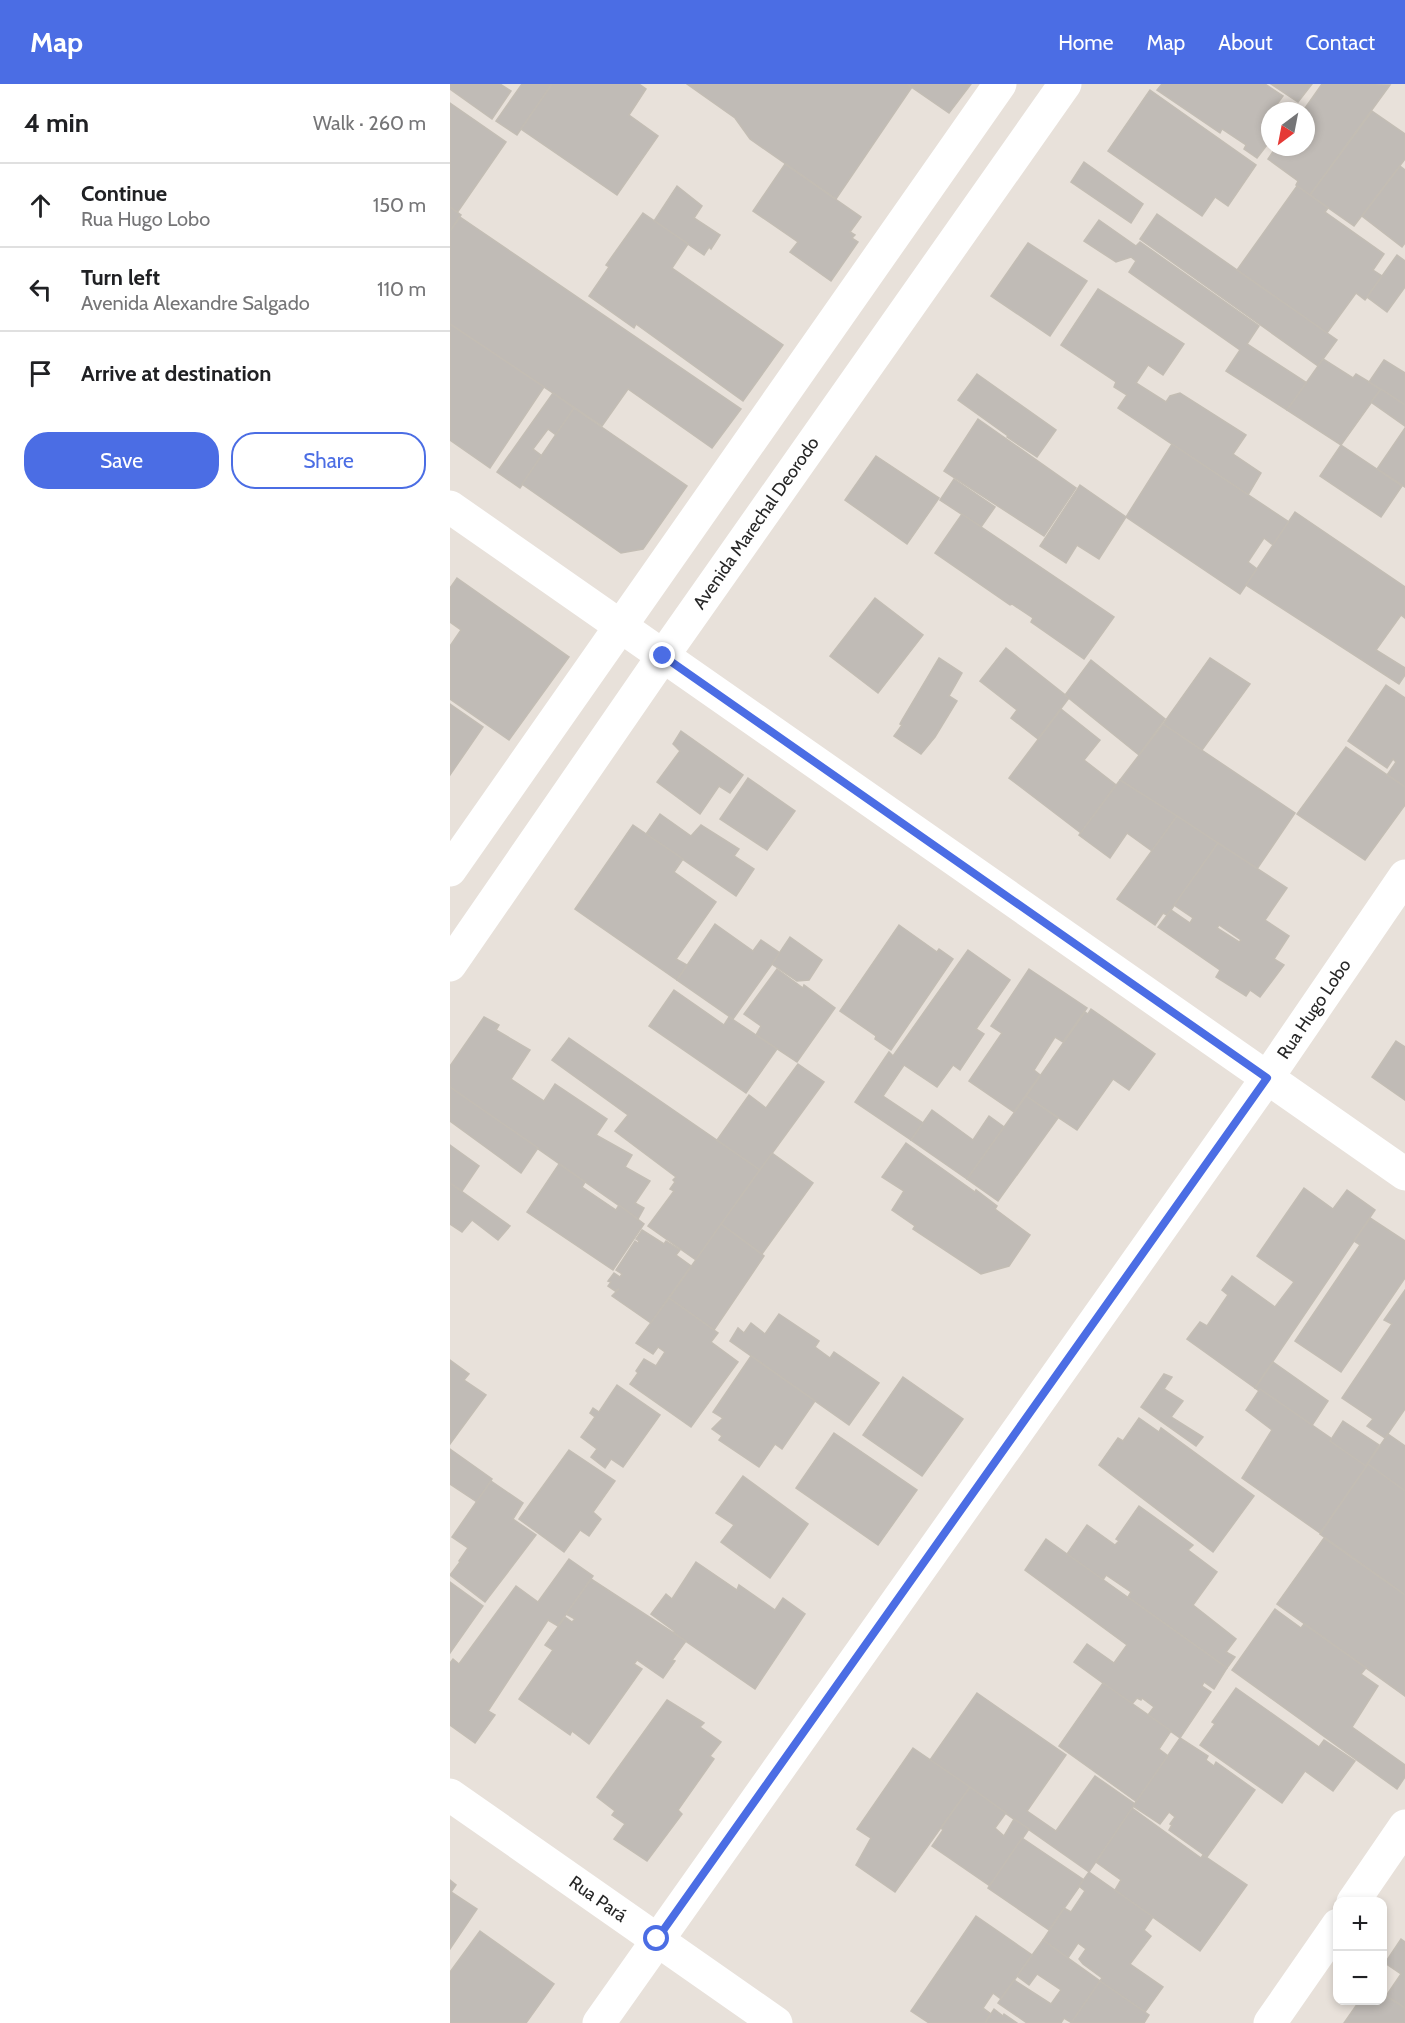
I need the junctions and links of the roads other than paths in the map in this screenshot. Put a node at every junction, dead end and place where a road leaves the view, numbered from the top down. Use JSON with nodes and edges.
{"nodes":[{"id":1,"x":1000,"y":84,"type":"edge"},
{"id":2,"x":1065,"y":84,"type":"edge"},
{"id":3,"x":450,"y":507,"type":"edge"},
{"id":4,"x":620,"y":626,"type":"junction"},
{"id":5,"x":663,"y":656,"type":"junction"},
{"id":6,"x":450,"y":870,"type":"edge"},
{"id":7,"x":1405,"y":876,"type":"edge"},
{"id":8,"x":450,"y":965,"type":"edge"},
{"id":9,"x":1267,"y":1078,"type":"junction"},
{"id":10,"x":1405,"y":1174,"type":"edge"},
{"id":11,"x":450,"y":1795,"type":"edge"},
{"id":12,"x":1405,"y":1826,"type":"edge"},
{"id":13,"x":1356,"y":1897,"type":"edge"},
{"id":14,"x":1333,"y":1932,"type":"edge"},
{"id":15,"x":657,"y":1939,"type":"junction"},
{"id":16,"x":599,"y":2023,"type":"edge"},
{"id":17,"x":776,"y":2023,"type":"edge"},
{"id":18,"x":1270,"y":2023,"type":"edge"}],
"edges":[{"from":1,"to":4,"type":"street"},
{"from":2,"to":5,"type":"street","name":"Avenida Marechal Deorodo"},
{"from":3,"to":4,"type":"street"},
{"from":4,"to":5,"type":"street"},
{"from":4,"to":6,"type":"street"},
{"from":5,"to":8,"type":"street","name":"Avenida Marechal Deorodo"},
{"from":5,"to":9,"type":"street"},
{"from":7,"to":9,"type":"street","name":"Rua Hugo Lobo"},
{"from":9,"to":10,"type":"street"},
{"from":9,"to":15,"type":"street","name":"Rua Hugo Lobo"},
{"from":11,"to":15,"type":"street","name":"Rua Pará"},
{"from":12,"to":13,"type":"street"},
{"from":14,"to":18,"type":"street"},
{"from":15,"to":16,"type":"street","name":"Rua Hugo Lobo"},
{"from":15,"to":17,"type":"street","name":"Rua Pará"}]}
